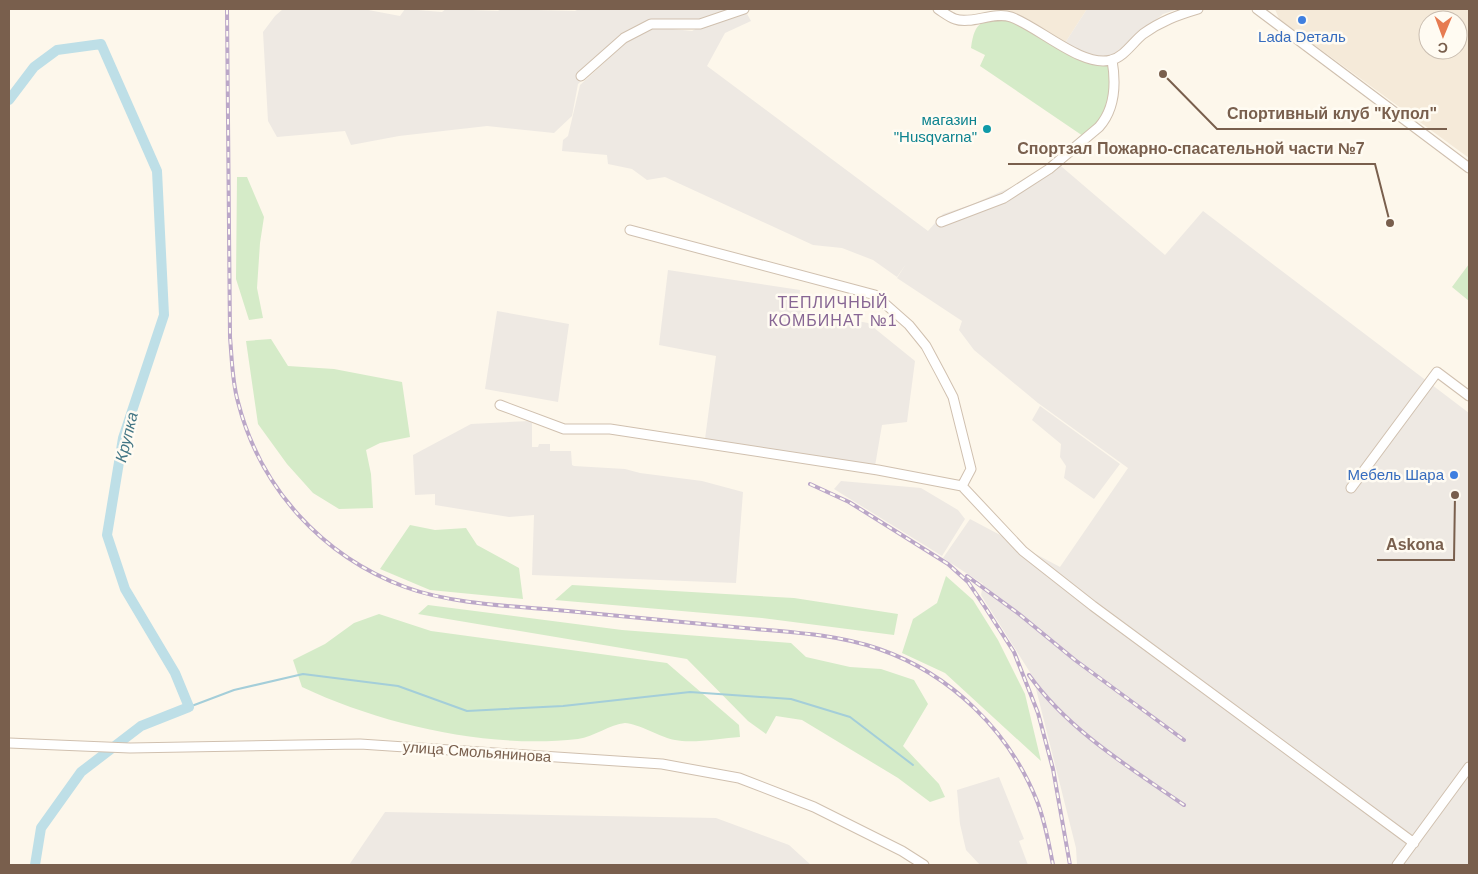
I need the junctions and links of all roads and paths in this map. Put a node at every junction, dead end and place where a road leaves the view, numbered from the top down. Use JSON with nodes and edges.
{"nodes":[{"id":1,"x":744,"y":9,"type":"edge"},
{"id":2,"x":938,"y":9,"type":"edge"},
{"id":3,"x":1198,"y":9,"type":"edge"},
{"id":4,"x":1261,"y":10,"type":"edge"},
{"id":5,"x":1112,"y":60,"type":"junction"},
{"id":6,"x":581,"y":76,"type":"dead end"},
{"id":7,"x":1469,"y":168,"type":"edge"},
{"id":8,"x":941,"y":222,"type":"dead end"},
{"id":9,"x":630,"y":230,"type":"dead end"},
{"id":10,"x":1469,"y":396,"type":"edge"},
{"id":11,"x":500,"y":405,"type":"dead end"},
{"id":12,"x":962,"y":486,"type":"junction"},
{"id":13,"x":1351,"y":488,"type":"dead end"},
{"id":14,"x":9,"y":743,"type":"edge"},
{"id":15,"x":1469,"y":767,"type":"edge"},
{"id":16,"x":1414,"y":843,"type":"junction"},
{"id":17,"x":924,"y":865,"type":"edge"},
{"id":18,"x":1397,"y":865,"type":"edge"}],
"edges":[{"from":1,"to":6,"type":"street"},
{"from":2,"to":5,"type":"street"},
{"from":3,"to":5,"type":"street"},
{"from":4,"to":7,"type":"street"},
{"from":5,"to":8,"type":"street"},
{"from":9,"to":12,"type":"street"},
{"from":10,"to":13,"type":"street"},
{"from":11,"to":12,"type":"street"},
{"from":12,"to":16,"type":"street"},
{"from":14,"to":17,"type":"street","name":"улица Смольянинова"},
{"from":15,"to":16,"type":"street"},
{"from":16,"to":18,"type":"street"}]}
